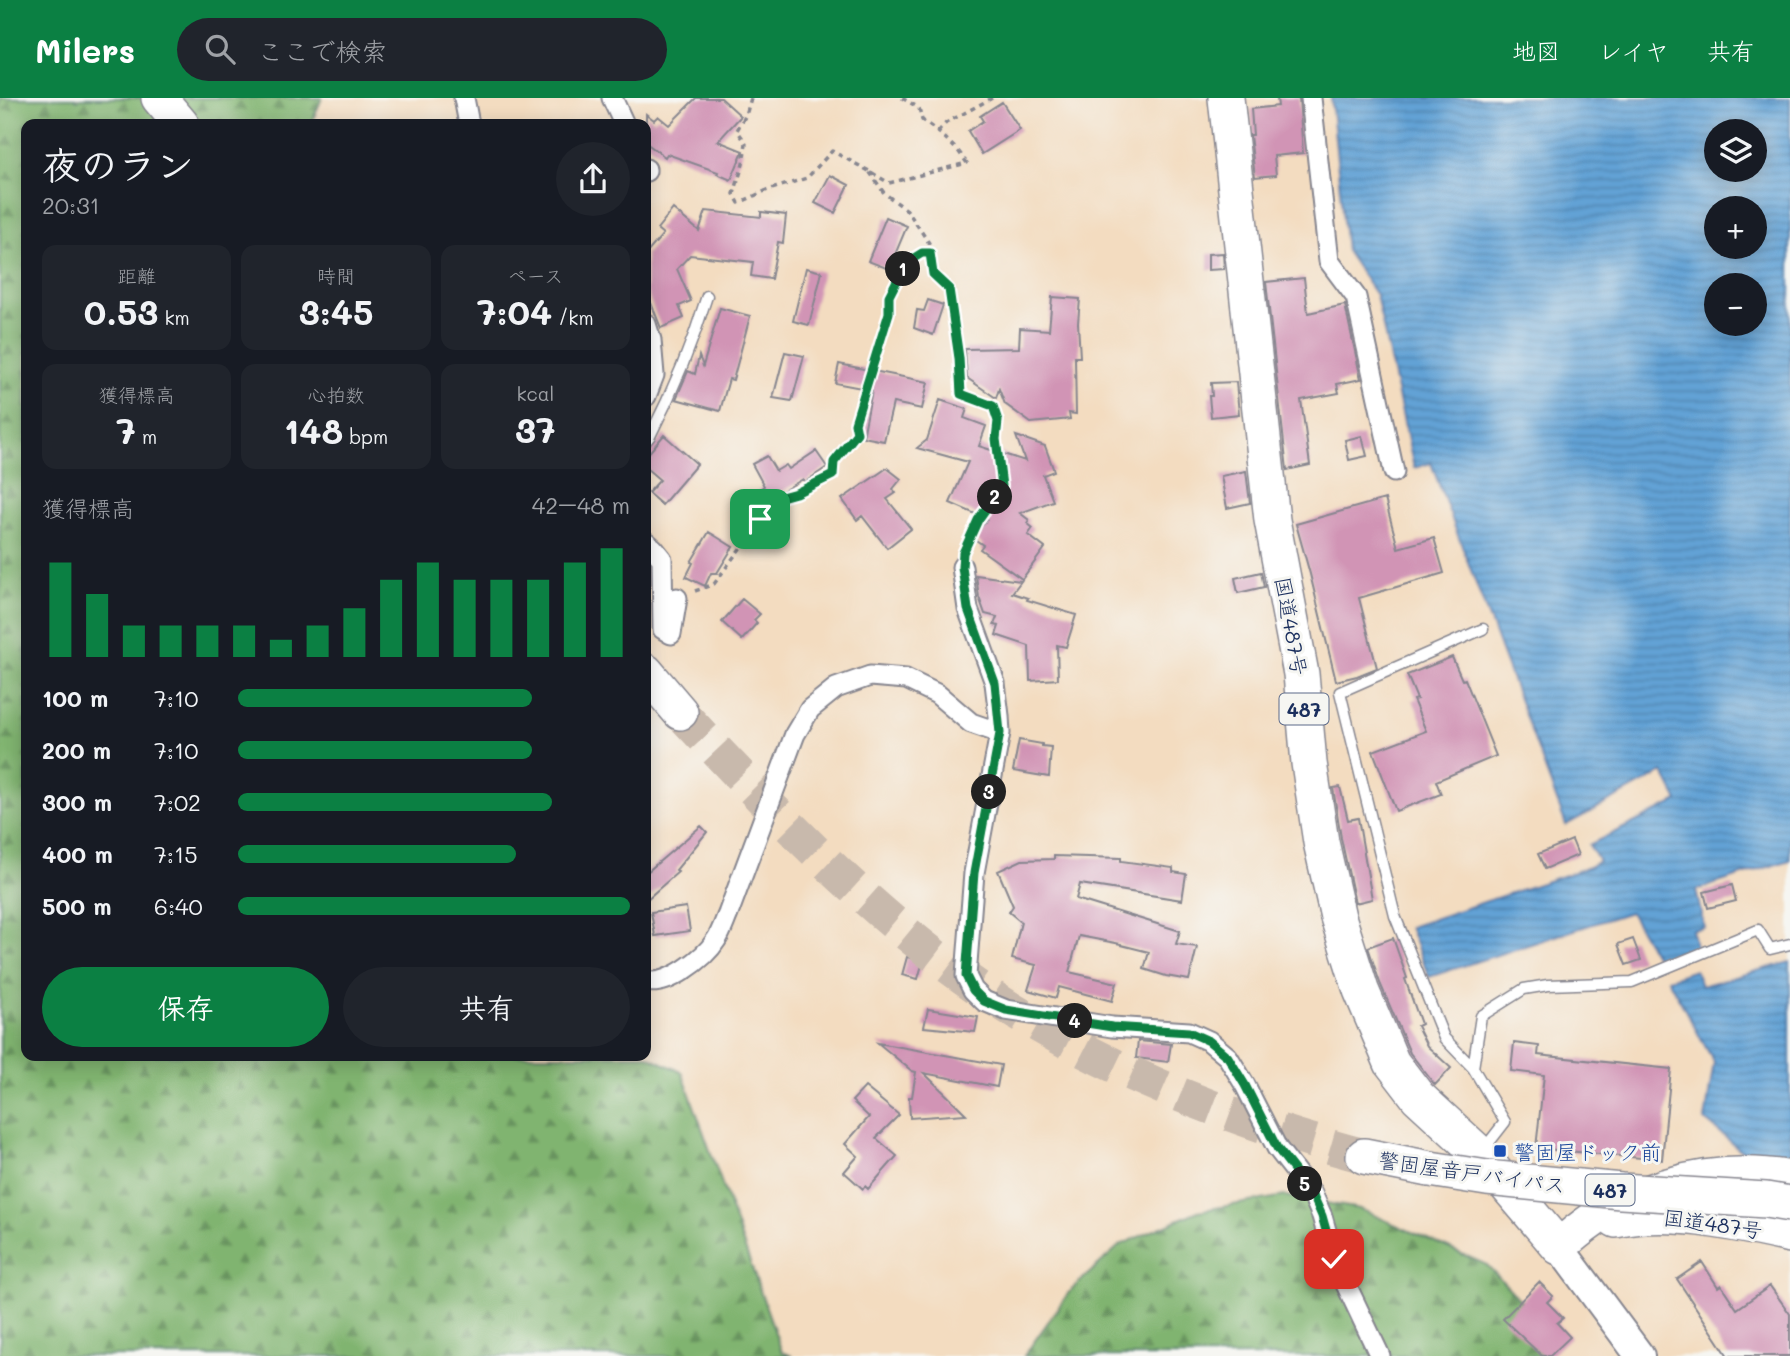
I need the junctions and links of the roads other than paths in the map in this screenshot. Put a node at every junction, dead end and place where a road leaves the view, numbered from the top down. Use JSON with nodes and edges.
{"nodes":[{"id":1,"x":464,"y":98,"type":"edge"},
{"id":2,"x":612,"y":98,"type":"edge"},
{"id":3,"x":1226,"y":98,"type":"edge"},
{"id":4,"x":1311,"y":98,"type":"edge"},
{"id":5,"x":468,"y":119,"type":"edge"},
{"id":6,"x":622,"y":119,"type":"edge"},
{"id":7,"x":707,"y":296,"type":"dead end"},
{"id":8,"x":651,"y":340,"type":"edge"},
{"id":9,"x":651,"y":383,"type":"edge"},
{"id":10,"x":651,"y":434,"type":"edge"},
{"id":11,"x":1394,"y":472,"type":"dead end"},
{"id":12,"x":651,"y":546,"type":"edge"},
{"id":13,"x":962,"y":567,"type":"road end"},
{"id":14,"x":677,"y":598,"type":"road end"},
{"id":15,"x":1483,"y":629,"type":"dead end"},
{"id":16,"x":651,"y":678,"type":"edge"},
{"id":17,"x":680,"y":712,"type":"tunnel mouth"},
{"id":18,"x":1000,"y":733,"type":"junction"},
{"id":19,"x":1790,"y":944,"type":"edge"},
{"id":20,"x":651,"y":983,"type":"edge"},
{"id":21,"x":1473,"y":1068,"type":"junction"},
{"id":22,"x":1480,"y":1154,"type":"junction"},
{"id":23,"x":1364,"y":1156,"type":"tunnel mouth"},
{"id":24,"x":1790,"y":1179,"type":"edge"},
{"id":25,"x":1790,"y":1204,"type":"edge"},
{"id":26,"x":1790,"y":1235,"type":"edge"},
{"id":27,"x":1559,"y":1247,"type":"junction"},
{"id":28,"x":1380,"y":1356,"type":"edge"},
{"id":29,"x":1640,"y":1356,"type":"edge"}],
"edges":[{"from":1,"to":5,"type":"street"},
{"from":2,"to":6,"type":"street"},
{"from":3,"to":22,"type":"highway","name":"国道487号","number":"487"},
{"from":4,"to":11,"type":"street"},
{"from":7,"to":10,"type":"lane"},
{"from":8,"to":9,"type":"street"},
{"from":12,"to":14,"type":"street"},
{"from":13,"to":18,"type":"street"},
{"from":15,"to":21,"type":"lane"},
{"from":16,"to":17,"type":"highway"},
{"from":18,"to":20,"type":"street"},
{"from":18,"to":28,"type":"street"},
{"from":19,"to":21,"type":"lane"},
{"from":21,"to":22,"type":"lane"},
{"from":22,"to":27,"type":"highway","name":"国道487号","number":"487"},
{"from":23,"to":25,"type":"highway","name":"警固屋音戸バイパス","number":"487","bridge":true},
{"from":24,"to":27,"type":"highway","name":"国道487号","number":"487"},
{"from":26,"to":27,"type":"highway","name":"国道487号","number":"487"},
{"from":27,"to":29,"type":"street"}]}
